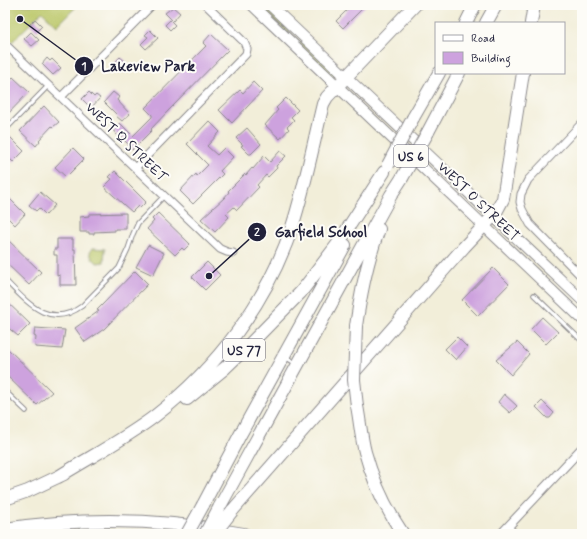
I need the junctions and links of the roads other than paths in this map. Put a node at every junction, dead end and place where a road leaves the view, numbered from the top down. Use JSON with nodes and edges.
{"nodes":[{"id":1,"x":152,"y":5,"type":"edge"},
{"id":2,"x":206,"y":5,"type":"edge"},
{"id":3,"x":252,"y":5,"type":"edge"},
{"id":4,"x":270,"y":5,"type":"edge"},
{"id":5,"x":299,"y":5,"type":"edge"},
{"id":6,"x":415,"y":5,"type":"edge"},
{"id":7,"x":475,"y":5,"type":"edge"},
{"id":8,"x":496,"y":5,"type":"edge"},
{"id":9,"x":534,"y":5,"type":"edge"},
{"id":10,"x":306,"y":8,"type":"dead end"},
{"id":11,"x":466,"y":22,"type":"edge"},
{"id":12,"x":487,"y":22,"type":"edge"},
{"id":13,"x":531,"y":22,"type":"edge"},
{"id":14,"x":5,"y":44,"type":"edge"},
{"id":15,"x":438,"y":74,"type":"edge"},
{"id":16,"x":458,"y":74,"type":"edge"},
{"id":17,"x":523,"y":74,"type":"edge"},
{"id":18,"x":347,"y":77,"type":"junction"},
{"id":19,"x":49,"y":85,"type":"junction"},
{"id":20,"x":337,"y":86,"type":"junction"},
{"id":21,"x":61,"y":97,"type":"junction"},
{"id":22,"x":582,"y":123,"type":"edge"},
{"id":23,"x":9,"y":126,"type":"dead end"},
{"id":24,"x":135,"y":168,"type":"junction"},
{"id":25,"x":386,"y":169,"type":"junction"},
{"id":26,"x":402,"y":178,"type":"junction"},
{"id":27,"x":164,"y":196,"type":"junction"},
{"id":28,"x":493,"y":216,"type":"junction"},
{"id":29,"x":484,"y":225,"type":"junction"},
{"id":30,"x":233,"y":253,"type":"dead end"},
{"id":31,"x":582,"y":277,"type":"edge"},
{"id":32,"x":5,"y":280,"type":"edge"},
{"id":33,"x":534,"y":295,"type":"dead end"},
{"id":34,"x":582,"y":300,"type":"edge"},
{"id":35,"x":582,"y":319,"type":"edge"},
{"id":36,"x":582,"y":341,"type":"edge"},
{"id":37,"x":284,"y":356,"type":"junction"},
{"id":38,"x":297,"y":364,"type":"junction"},
{"id":39,"x":5,"y":391,"type":"edge"},
{"id":40,"x":26,"y":411,"type":"dead end"},
{"id":41,"x":582,"y":448,"type":"edge"},
{"id":42,"x":58,"y":477,"type":"junction"},
{"id":43,"x":5,"y":499,"type":"edge"},
{"id":44,"x":509,"y":526,"type":"junction"},
{"id":45,"x":5,"y":529,"type":"edge"},
{"id":46,"x":187,"y":534,"type":"edge"},
{"id":47,"x":205,"y":534,"type":"edge"},
{"id":48,"x":214,"y":534,"type":"edge"},
{"id":49,"x":244,"y":534,"type":"edge"},
{"id":50,"x":403,"y":534,"type":"edge"},
{"id":51,"x":501,"y":534,"type":"edge"},
{"id":52,"x":518,"y":534,"type":"edge"}],
"edges":[{"from":1,"to":21,"type":"street"},
{"from":2,"to":24,"type":"street"},
{"from":3,"to":20,"type":"main road","name":"WEST O STREET","number":"US 6"},
{"from":4,"to":18,"type":"main road","name":"WEST O STREET","number":"US 6"},
{"from":5,"to":10,"type":"lane"},
{"from":6,"to":18,"type":"highway"},
{"from":7,"to":11,"type":"highway"},
{"from":8,"to":12,"type":"highway"},
{"from":9,"to":13,"type":"highway"},
{"from":14,"to":19,"type":"street","name":"WEST Q STREET"},
{"from":15,"to":25,"type":"highway","number":"US 77","bridge":true},
{"from":16,"to":26,"type":"highway","bridge":true},
{"from":17,"to":28,"type":"highway"},
{"from":18,"to":20,"type":"highway"},
{"from":18,"to":28,"type":"main road","name":"WEST O STREET","number":"US 6"},
{"from":19,"to":21,"type":"street","name":"WEST Q STREET"},
{"from":19,"to":23,"type":"lane"},
{"from":20,"to":29,"type":"main road","name":"WEST O STREET","number":"US 6"},
{"from":20,"to":42,"type":"highway"},
{"from":21,"to":24,"type":"street","name":"WEST Q STREET"},
{"from":22,"to":31,"type":"street"},
{"from":24,"to":27,"type":"street","name":"WEST Q STREET"},
{"from":25,"to":37,"type":"highway"},
{"from":25,"to":42,"type":"highway","number":"US 77"},
{"from":26,"to":38,"type":"highway"},
{"from":26,"to":50,"type":"highway","bridge":true},
{"from":27,"to":30,"type":"street","name":"WEST Q STREET"},
{"from":27,"to":32,"type":"lane"},
{"from":28,"to":29,"type":"highway"},
{"from":28,"to":34,"type":"main road","name":"WEST O STREET","number":"US 6"},
{"from":29,"to":35,"type":"main road","name":"WEST O STREET","number":"US 6"},
{"from":29,"to":48,"type":"highway","bridge":true},
{"from":33,"to":36,"type":"lane"},
{"from":37,"to":38,"type":"lane"},
{"from":37,"to":46,"type":"highway","bridge":true},
{"from":38,"to":47,"type":"highway","bridge":true},
{"from":39,"to":40,"type":"lane"},
{"from":41,"to":44,"type":"street"},
{"from":42,"to":43,"type":"highway","number":"US 77"},
{"from":44,"to":51,"type":"street"},
{"from":44,"to":52,"type":"lane"},
{"from":45,"to":49,"type":"highway"}]}
